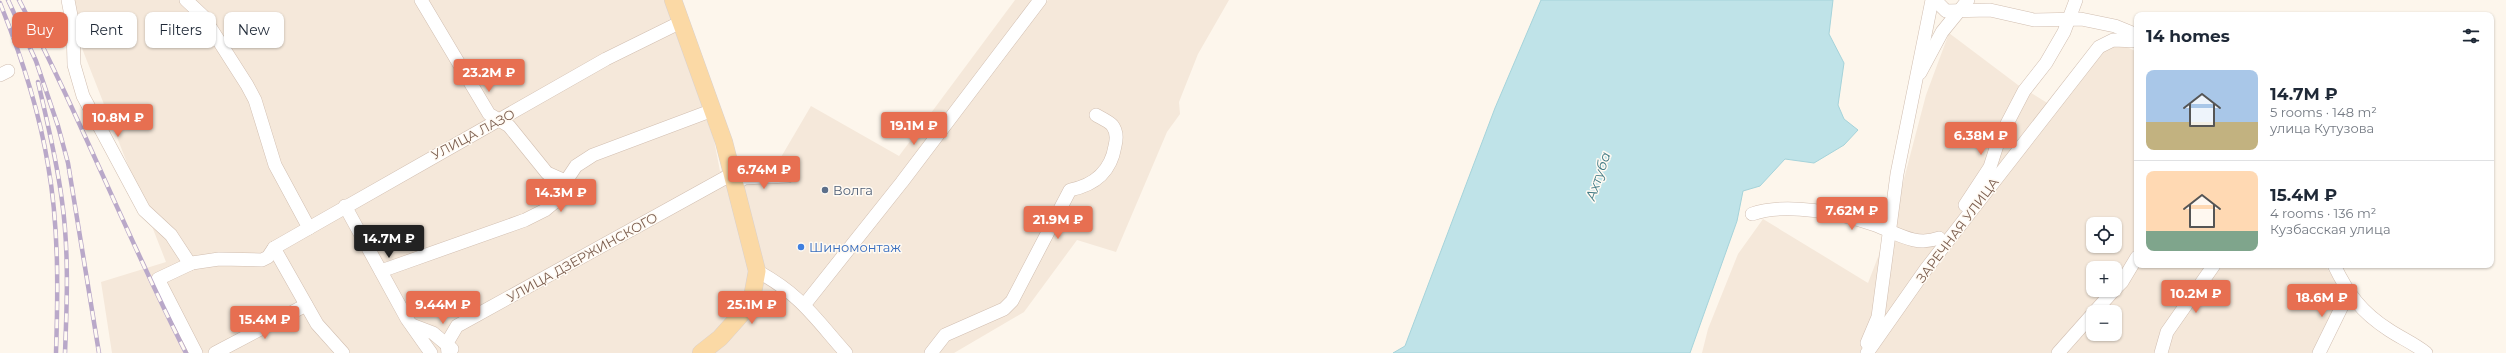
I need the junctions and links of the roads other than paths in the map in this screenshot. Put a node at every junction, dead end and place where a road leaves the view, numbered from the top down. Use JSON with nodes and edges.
{"nodes":[{"id":1,"x":68,"y":0,"type":"edge"},
{"id":2,"x":186,"y":0,"type":"edge"},
{"id":3,"x":421,"y":0,"type":"edge"},
{"id":4,"x":673,"y":0,"type":"edge"},
{"id":5,"x":1040,"y":0,"type":"edge"},
{"id":6,"x":1933,"y":0,"type":"edge"},
{"id":7,"x":1968,"y":0,"type":"edge"},
{"id":8,"x":2076,"y":0,"type":"edge"},
{"id":9,"x":1959,"y":11,"type":"junction"},
{"id":10,"x":2068,"y":20,"type":"junction"},
{"id":11,"x":2096,"y":21,"type":"junction"},
{"id":12,"x":681,"y":22,"type":"junction"},
{"id":13,"x":2134,"y":33,"type":"edge"},
{"id":14,"x":2134,"y":41,"type":"edge"},
{"id":15,"x":2099,"y":46,"type":"junction"},
{"id":16,"x":1914,"y":82,"type":"junction"},
{"id":17,"x":713,"y":110,"type":"junction"},
{"id":18,"x":1096,"y":115,"type":"dead end"},
{"id":19,"x":500,"y":120,"type":"junction"},
{"id":20,"x":788,"y":176,"type":"dead end"},
{"id":21,"x":734,"y":179,"type":"junction"},
{"id":22,"x":565,"y":181,"type":"junction"},
{"id":23,"x":346,"y":206,"type":"junction"},
{"id":24,"x":1752,"y":214,"type":"dead end"},
{"id":25,"x":309,"y":228,"type":"junction"},
{"id":26,"x":1889,"y":231,"type":"junction"},
{"id":27,"x":1939,"y":238,"type":"junction"},
{"id":28,"x":274,"y":248,"type":"junction"},
{"id":29,"x":2134,"y":262,"type":"edge"},
{"id":30,"x":190,"y":264,"type":"junction"},
{"id":31,"x":2212,"y":268,"type":"edge"},
{"id":32,"x":2335,"y":268,"type":"edge"},
{"id":33,"x":381,"y":271,"type":"junction"},
{"id":34,"x":757,"y":271,"type":"junction"},
{"id":35,"x":2122,"y":282,"type":"edge"},
{"id":36,"x":2348,"y":294,"type":"junction"},
{"id":37,"x":2108,"y":297,"type":"edge"},
{"id":38,"x":805,"y":304,"type":"junction"},
{"id":39,"x":306,"y":305,"type":"junction"},
{"id":40,"x":1894,"y":314,"type":"junction"},
{"id":41,"x":412,"y":325,"type":"junction"},
{"id":42,"x":450,"y":350,"type":"edge"},
{"id":43,"x":196,"y":353,"type":"edge"},
{"id":44,"x":215,"y":353,"type":"edge"},
{"id":45,"x":343,"y":353,"type":"edge"},
{"id":46,"x":431,"y":353,"type":"edge"},
{"id":47,"x":701,"y":353,"type":"edge"},
{"id":48,"x":846,"y":353,"type":"edge"},
{"id":49,"x":931,"y":353,"type":"edge"},
{"id":50,"x":1862,"y":353,"type":"edge"},
{"id":51,"x":1867,"y":353,"type":"edge"},
{"id":52,"x":2058,"y":353,"type":"edge"},
{"id":53,"x":2161,"y":353,"type":"edge"},
{"id":54,"x":2319,"y":353,"type":"edge"},
{"id":55,"x":2426,"y":353,"type":"edge"}],
"edges":[{"from":1,"to":30,"type":"street"},
{"from":2,"to":25,"type":"street"},
{"from":3,"to":19,"type":"street"},
{"from":4,"to":12,"type":"main road"},
{"from":5,"to":38,"type":"street"},
{"from":6,"to":9,"type":"street"},
{"from":6,"to":16,"type":"street"},
{"from":7,"to":9,"type":"street"},
{"from":8,"to":10,"type":"street"},
{"from":9,"to":10,"type":"street"},
{"from":9,"to":16,"type":"street"},
{"from":10,"to":11,"type":"street"},
{"from":10,"to":27,"type":"street"},
{"from":11,"to":13,"type":"street"},
{"from":11,"to":15,"type":"street"},
{"from":12,"to":17,"type":"main road"},
{"from":12,"to":19,"type":"street","name":"УЛИЦА ЛАЗО"},
{"from":14,"to":15,"type":"street"},
{"from":15,"to":40,"type":"street","name":"ЗАРЕЧНАЯ УЛИЦА"},
{"from":16,"to":26,"type":"street"},
{"from":17,"to":21,"type":"main road"},
{"from":17,"to":22,"type":"street"},
{"from":18,"to":49,"type":"street"},
{"from":19,"to":22,"type":"street"},
{"from":19,"to":23,"type":"street","name":"УЛИЦА ЛАЗО"},
{"from":20,"to":21,"type":"street","name":"УЛИЦА ДЗЕРЖИНСКОГО"},
{"from":21,"to":34,"type":"main road"},
{"from":21,"to":42,"type":"street","name":"УЛИЦА ДЗЕРЖИНСКОГО"},
{"from":22,"to":33,"type":"street"},
{"from":23,"to":25,"type":"street","name":"УЛИЦА ЛАЗО"},
{"from":23,"to":33,"type":"street"},
{"from":24,"to":26,"type":"street"},
{"from":25,"to":28,"type":"street","name":"УЛИЦА ЛАЗО"},
{"from":26,"to":27,"type":"street"},
{"from":26,"to":50,"type":"street"},
{"from":27,"to":40,"type":"street"},
{"from":28,"to":30,"type":"street","name":"УЛИЦА ЛАЗО"},
{"from":28,"to":39,"type":"street"},
{"from":29,"to":35,"type":"street"},
{"from":30,"to":43,"type":"street","name":"УЛИЦА ЛАЗО"},
{"from":31,"to":53,"type":"street"},
{"from":32,"to":36,"type":"street"},
{"from":33,"to":41,"type":"street"},
{"from":34,"to":38,"type":"street"},
{"from":34,"to":47,"type":"main road"},
{"from":36,"to":54,"type":"street"},
{"from":36,"to":55,"type":"street"},
{"from":37,"to":52,"type":"street"},
{"from":38,"to":48,"type":"street"},
{"from":39,"to":44,"type":"street"},
{"from":39,"to":45,"type":"street"},
{"from":40,"to":51,"type":"street","name":"ЗАРЕЧНАЯ УЛИЦА"},
{"from":41,"to":42,"type":"street"},
{"from":41,"to":46,"type":"street"}]}
